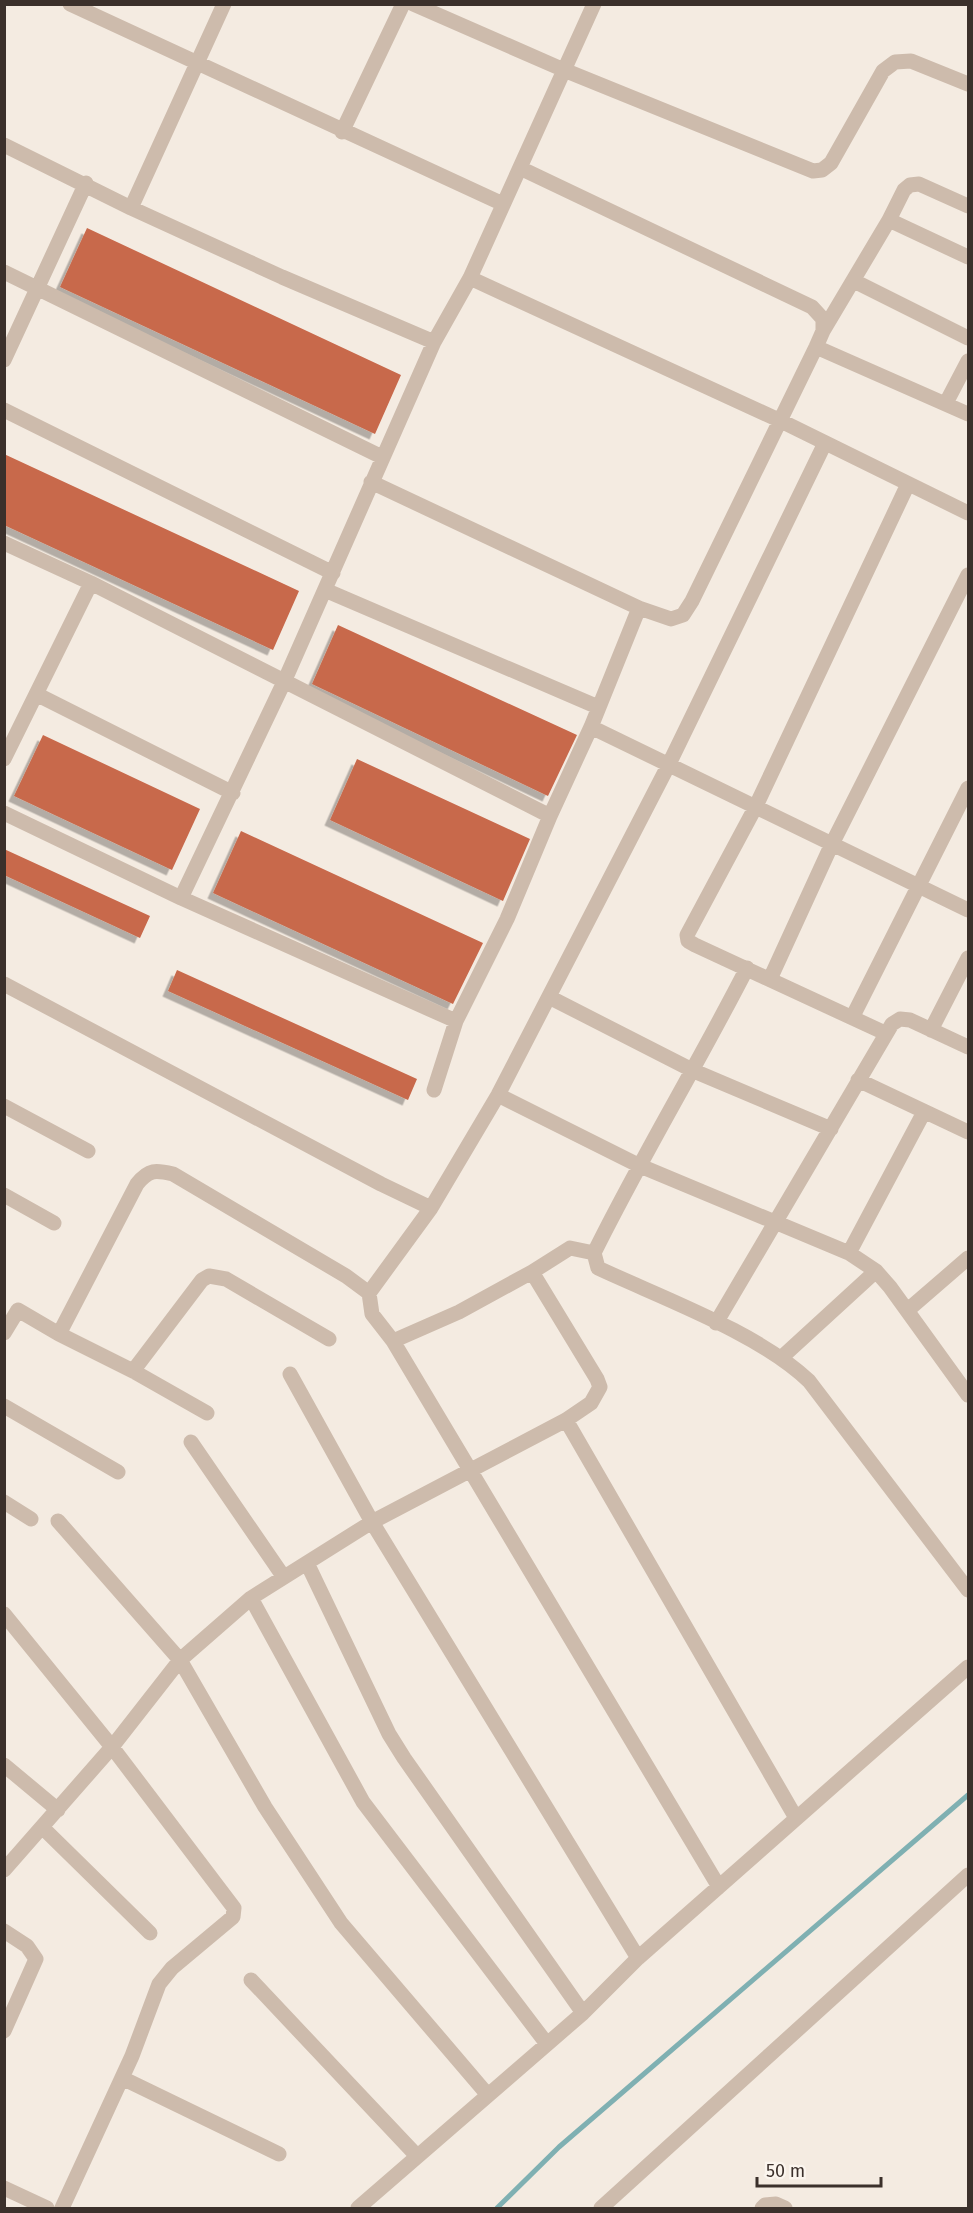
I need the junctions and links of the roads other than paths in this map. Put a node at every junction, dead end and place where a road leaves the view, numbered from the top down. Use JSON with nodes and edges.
{"nodes":[{"id":1,"x":70,"y":4,"type":"edge"},
{"id":2,"x":224,"y":4,"type":"edge"},
{"id":3,"x":403,"y":4,"type":"edge"},
{"id":4,"x":413,"y":4,"type":"edge"},
{"id":5,"x":594,"y":4,"type":"edge"},
{"id":6,"x":197,"y":64,"type":"junction"},
{"id":7,"x":564,"y":70,"type":"junction"},
{"id":8,"x":969,"y":84,"type":"edge"},
{"id":9,"x":342,"y":132,"type":"junction"},
{"id":10,"x":4,"y":145,"type":"edge"},
{"id":11,"x":520,"y":168,"type":"junction"},
{"id":12,"x":86,"y":183,"type":"junction"},
{"id":13,"x":503,"y":204,"type":"junction"},
{"id":14,"x":969,"y":206,"type":"edge"},
{"id":15,"x":131,"y":208,"type":"junction"},
{"id":16,"x":889,"y":220,"type":"junction"},
{"id":17,"x":969,"y":257,"type":"edge"},
{"id":18,"x":4,"y":272,"type":"edge"},
{"id":19,"x":470,"y":278,"type":"junction"},
{"id":20,"x":854,"y":281,"type":"junction"},
{"id":21,"x":40,"y":287,"type":"junction"},
{"id":22,"x":823,"y":331,"type":"junction"},
{"id":23,"x":969,"y":338,"type":"edge"},
{"id":24,"x":434,"y":342,"type":"junction"},
{"id":25,"x":816,"y":347,"type":"junction"},
{"id":26,"x":4,"y":360,"type":"edge"},
{"id":27,"x":969,"y":361,"type":"edge"},
{"id":28,"x":946,"y":403,"type":"junction"},
{"id":29,"x":4,"y":410,"type":"edge"},
{"id":30,"x":969,"y":414,"type":"edge"},
{"id":31,"x":781,"y":421,"type":"junction"},
{"id":32,"x":825,"y":443,"type":"junction"},
{"id":33,"x":382,"y":457,"type":"junction"},
{"id":34,"x":371,"y":482,"type":"junction"},
{"id":35,"x":908,"y":484,"type":"junction"},
{"id":36,"x":969,"y":513,"type":"edge"},
{"id":37,"x":4,"y":543,"type":"edge"},
{"id":38,"x":333,"y":573,"type":"junction"},
{"id":39,"x":969,"y":575,"type":"edge"},
{"id":40,"x":91,"y":583,"type":"junction"},
{"id":41,"x":325,"y":590,"type":"junction"},
{"id":42,"x":639,"y":608,"type":"junction"},
{"id":43,"x":284,"y":682,"type":"junction"},
{"id":44,"x":36,"y":694,"type":"junction"},
{"id":45,"x":598,"y":706,"type":"junction"},
{"id":46,"x":591,"y":727,"type":"junction"},
{"id":47,"x":4,"y":759,"type":"edge"},
{"id":48,"x":668,"y":766,"type":"junction"},
{"id":49,"x":969,"y":789,"type":"edge"},
{"id":50,"x":232,"y":793,"type":"junction"},
{"id":51,"x":755,"y":808,"type":"junction"},
{"id":52,"x":4,"y":813,"type":"edge"},
{"id":53,"x":550,"y":816,"type":"junction"},
{"id":54,"x":831,"y":846,"type":"junction"},
{"id":55,"x":921,"y":886,"type":"junction"},
{"id":56,"x":181,"y":898,"type":"junction"},
{"id":57,"x":969,"y":910,"type":"edge"},
{"id":58,"x":969,"y":958,"type":"edge"},
{"id":59,"x":747,"y":968,"type":"junction"},
{"id":60,"x":770,"y":979,"type":"junction"},
{"id":61,"x":7,"y":991,"type":"edge"},
{"id":62,"x":549,"y":997,"type":"junction"},
{"id":63,"x":854,"y":1016,"type":"junction"},
{"id":64,"x":456,"y":1022,"type":"junction"},
{"id":65,"x":931,"y":1030,"type":"junction"},
{"id":66,"x":885,"y":1033,"type":"junction"},
{"id":67,"x":969,"y":1047,"type":"edge"},
{"id":68,"x":694,"y":1071,"type":"junction"},
{"id":69,"x":858,"y":1080,"type":"junction"},
{"id":70,"x":434,"y":1090,"type":"dead end"},
{"id":71,"x":498,"y":1095,"type":"junction"},
{"id":72,"x":4,"y":1106,"type":"edge"},
{"id":73,"x":924,"y":1112,"type":"junction"},
{"id":74,"x":831,"y":1129,"type":"junction"},
{"id":75,"x":969,"y":1132,"type":"edge"},
{"id":76,"x":87,"y":1151,"type":"dead end"},
{"id":77,"x":638,"y":1165,"type":"junction"},
{"id":78,"x":4,"y":1195,"type":"edge"},
{"id":79,"x":431,"y":1208,"type":"junction"},
{"id":80,"x":776,"y":1220,"type":"junction"},
{"id":81,"x":54,"y":1223,"type":"dead end"},
{"id":82,"x":849,"y":1252,"type":"junction"},
{"id":83,"x":594,"y":1253,"type":"junction"},
{"id":84,"x":969,"y":1258,"type":"edge"},
{"id":85,"x":876,"y":1271,"type":"junction"},
{"id":86,"x":532,"y":1272,"type":"junction"},
{"id":87,"x":369,"y":1293,"type":"junction"},
{"id":88,"x":11,"y":1306,"type":"edge"},
{"id":89,"x":909,"y":1310,"type":"junction"},
{"id":90,"x":716,"y":1323,"type":"junction"},
{"id":91,"x":4,"y":1333,"type":"edge"},
{"id":92,"x":59,"y":1334,"type":"junction"},
{"id":93,"x":329,"y":1339,"type":"dead end"},
{"id":94,"x":393,"y":1341,"type":"junction"},
{"id":95,"x":781,"y":1358,"type":"junction"},
{"id":96,"x":133,"y":1371,"type":"junction"},
{"id":97,"x":290,"y":1374,"type":"dead end"},
{"id":98,"x":968,"y":1394,"type":"edge"},
{"id":99,"x":4,"y":1406,"type":"edge"},
{"id":100,"x":207,"y":1413,"type":"dead end"},
{"id":101,"x":566,"y":1420,"type":"junction"},
{"id":102,"x":191,"y":1442,"type":"dead end"},
{"id":103,"x":469,"y":1471,"type":"junction"},
{"id":104,"x":118,"y":1472,"type":"dead end"},
{"id":105,"x":4,"y":1502,"type":"edge"},
{"id":106,"x":31,"y":1519,"type":"dead end"},
{"id":107,"x":58,"y":1521,"type":"dead end"},
{"id":108,"x":372,"y":1522,"type":"junction"},
{"id":109,"x":307,"y":1563,"type":"junction"},
{"id":110,"x":283,"y":1576,"type":"junction"},
{"id":111,"x":969,"y":1590,"type":"edge"},
{"id":112,"x":251,"y":1598,"type":"junction"},
{"id":113,"x":4,"y":1614,"type":"edge"},
{"id":114,"x":180,"y":1660,"type":"junction"},
{"id":115,"x":969,"y":1666,"type":"edge"},
{"id":116,"x":112,"y":1747,"type":"junction"},
{"id":117,"x":4,"y":1765,"type":"edge"},
{"id":118,"x":58,"y":1810,"type":"junction"},
{"id":119,"x":796,"y":1818,"type":"junction"},
{"id":120,"x":43,"y":1828,"type":"junction"},
{"id":121,"x":4,"y":1870,"type":"edge"},
{"id":122,"x":969,"y":1875,"type":"edge"},
{"id":123,"x":719,"y":1887,"type":"junction"},
{"id":124,"x":4,"y":1931,"type":"edge"},
{"id":125,"x":150,"y":1933,"type":"dead end"},
{"id":126,"x":638,"y":1958,"type":"junction"},
{"id":127,"x":251,"y":1980,"type":"dead end"},
{"id":128,"x":584,"y":2013,"type":"junction"},
{"id":129,"x":4,"y":2031,"type":"edge"},
{"id":130,"x":547,"y":2044,"type":"junction"},
{"id":131,"x":122,"y":2078,"type":"junction"},
{"id":132,"x":487,"y":2094,"type":"junction"},
{"id":133,"x":279,"y":2154,"type":"dead end"},
{"id":134,"x":417,"y":2156,"type":"junction"},
{"id":135,"x":4,"y":2188,"type":"edge"},
{"id":136,"x":47,"y":2208,"type":"edge"},
{"id":137,"x":62,"y":2208,"type":"edge"},
{"id":138,"x":358,"y":2208,"type":"edge"},
{"id":139,"x":601,"y":2208,"type":"edge"},
{"id":140,"x":762,"y":2208,"type":"edge"},
{"id":141,"x":785,"y":2208,"type":"edge"}],
"edges":[{"from":1,"to":6,"type":"street"},
{"from":2,"to":6,"type":"street"},
{"from":3,"to":9,"type":"street"},
{"from":4,"to":7,"type":"street"},
{"from":5,"to":7,"type":"street"},
{"from":6,"to":9,"type":"street"},
{"from":6,"to":15,"type":"street"},
{"from":7,"to":8,"type":"street"},
{"from":7,"to":11,"type":"street"},
{"from":9,"to":13,"type":"street"},
{"from":10,"to":12,"type":"street"},
{"from":11,"to":13,"type":"street"},
{"from":11,"to":22,"type":"street"},
{"from":12,"to":15,"type":"street"},
{"from":12,"to":21,"type":"street"},
{"from":13,"to":19,"type":"street"},
{"from":14,"to":16,"type":"street"},
{"from":15,"to":24,"type":"street"},
{"from":16,"to":17,"type":"street"},
{"from":16,"to":20,"type":"street"},
{"from":18,"to":21,"type":"street"},
{"from":19,"to":24,"type":"street"},
{"from":19,"to":31,"type":"street"},
{"from":20,"to":22,"type":"street"},
{"from":20,"to":23,"type":"street"},
{"from":21,"to":26,"type":"street"},
{"from":21,"to":33,"type":"street"},
{"from":22,"to":25,"type":"street"},
{"from":24,"to":33,"type":"street"},
{"from":25,"to":28,"type":"street"},
{"from":25,"to":31,"type":"street"},
{"from":27,"to":28,"type":"street"},
{"from":28,"to":30,"type":"street"},
{"from":29,"to":38,"type":"street"},
{"from":31,"to":32,"type":"street"},
{"from":31,"to":42,"type":"street"},
{"from":32,"to":35,"type":"street"},
{"from":32,"to":48,"type":"street"},
{"from":33,"to":34,"type":"street"},
{"from":34,"to":38,"type":"street"},
{"from":34,"to":42,"type":"street"},
{"from":35,"to":36,"type":"street"},
{"from":35,"to":51,"type":"street"},
{"from":37,"to":40,"type":"street"},
{"from":38,"to":41,"type":"street"},
{"from":39,"to":54,"type":"street"},
{"from":40,"to":43,"type":"street"},
{"from":40,"to":44,"type":"street"},
{"from":41,"to":43,"type":"street"},
{"from":41,"to":45,"type":"street"},
{"from":42,"to":45,"type":"street"},
{"from":43,"to":50,"type":"street"},
{"from":43,"to":53,"type":"street"},
{"from":44,"to":47,"type":"street"},
{"from":44,"to":50,"type":"street"},
{"from":45,"to":46,"type":"street"},
{"from":46,"to":48,"type":"street"},
{"from":46,"to":53,"type":"street"},
{"from":48,"to":51,"type":"street"},
{"from":48,"to":62,"type":"street"},
{"from":49,"to":55,"type":"street"},
{"from":50,"to":56,"type":"street"},
{"from":51,"to":54,"type":"street"},
{"from":51,"to":59,"type":"street"},
{"from":52,"to":56,"type":"street"},
{"from":53,"to":64,"type":"street"},
{"from":54,"to":55,"type":"street"},
{"from":54,"to":60,"type":"street"},
{"from":55,"to":57,"type":"street"},
{"from":55,"to":63,"type":"street"},
{"from":56,"to":64,"type":"street"},
{"from":58,"to":65,"type":"street"},
{"from":59,"to":60,"type":"street"},
{"from":59,"to":68,"type":"street"},
{"from":60,"to":63,"type":"street"},
{"from":61,"to":79,"type":"street"},
{"from":62,"to":68,"type":"street"},
{"from":62,"to":71,"type":"street"},
{"from":63,"to":66,"type":"street"},
{"from":64,"to":70,"type":"street"},
{"from":65,"to":66,"type":"street"},
{"from":65,"to":67,"type":"street"},
{"from":66,"to":69,"type":"street"},
{"from":68,"to":74,"type":"street"},
{"from":68,"to":77,"type":"street"},
{"from":69,"to":73,"type":"street"},
{"from":69,"to":74,"type":"street"},
{"from":71,"to":77,"type":"street"},
{"from":71,"to":79,"type":"street"},
{"from":72,"to":76,"type":"street"},
{"from":73,"to":75,"type":"street"},
{"from":73,"to":82,"type":"street"},
{"from":74,"to":80,"type":"street"},
{"from":77,"to":80,"type":"street"},
{"from":77,"to":83,"type":"street"},
{"from":78,"to":81,"type":"street"},
{"from":79,"to":87,"type":"street"},
{"from":80,"to":82,"type":"street"},
{"from":80,"to":90,"type":"street"},
{"from":82,"to":85,"type":"street"},
{"from":83,"to":86,"type":"street"},
{"from":83,"to":90,"type":"street"},
{"from":84,"to":89,"type":"street"},
{"from":85,"to":89,"type":"street"},
{"from":85,"to":95,"type":"street"},
{"from":86,"to":94,"type":"street"},
{"from":86,"to":101,"type":"street"},
{"from":87,"to":92,"type":"street"},
{"from":87,"to":94,"type":"street"},
{"from":88,"to":91,"type":"street"},
{"from":88,"to":92,"type":"street"},
{"from":89,"to":98,"type":"street"},
{"from":90,"to":95,"type":"street"},
{"from":92,"to":96,"type":"street"},
{"from":93,"to":96,"type":"street"},
{"from":94,"to":103,"type":"street"},
{"from":95,"to":111,"type":"street"},
{"from":96,"to":100,"type":"street"},
{"from":97,"to":108,"type":"street"},
{"from":99,"to":104,"type":"street"},
{"from":101,"to":103,"type":"street"},
{"from":101,"to":119,"type":"street"},
{"from":102,"to":110,"type":"street"},
{"from":103,"to":108,"type":"street"},
{"from":103,"to":123,"type":"street"},
{"from":105,"to":106,"type":"street"},
{"from":107,"to":114,"type":"street"},
{"from":108,"to":109,"type":"street"},
{"from":108,"to":126,"type":"street"},
{"from":109,"to":110,"type":"street"},
{"from":109,"to":128,"type":"street"},
{"from":110,"to":112,"type":"street"},
{"from":112,"to":114,"type":"street"},
{"from":112,"to":130,"type":"street"},
{"from":113,"to":116,"type":"street"},
{"from":114,"to":116,"type":"street"},
{"from":114,"to":132,"type":"street"},
{"from":115,"to":119,"type":"street"},
{"from":116,"to":118,"type":"street"},
{"from":116,"to":131,"type":"street"},
{"from":117,"to":118,"type":"street"},
{"from":118,"to":120,"type":"street"},
{"from":119,"to":123,"type":"street"},
{"from":120,"to":121,"type":"street"},
{"from":120,"to":125,"type":"street"},
{"from":122,"to":139,"type":"street"},
{"from":123,"to":126,"type":"street"},
{"from":124,"to":129,"type":"street"},
{"from":126,"to":128,"type":"street"},
{"from":127,"to":134,"type":"street"},
{"from":128,"to":130,"type":"street"},
{"from":130,"to":132,"type":"street"},
{"from":131,"to":133,"type":"street"},
{"from":131,"to":137,"type":"street"},
{"from":132,"to":134,"type":"street"},
{"from":134,"to":138,"type":"street"},
{"from":135,"to":136,"type":"street"},
{"from":140,"to":141,"type":"street"}]}
